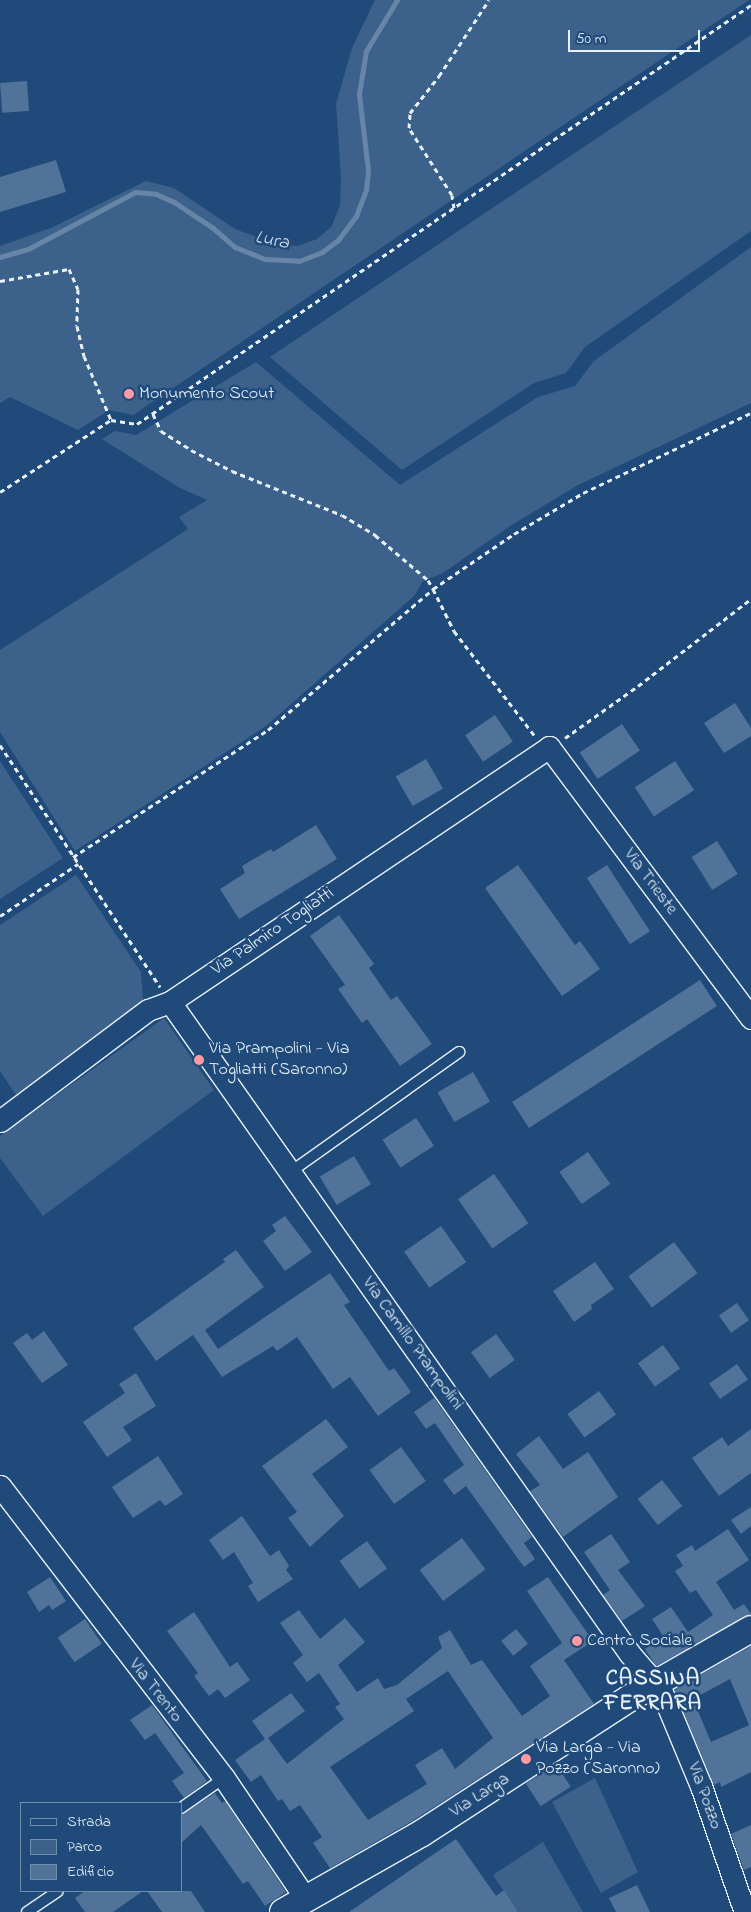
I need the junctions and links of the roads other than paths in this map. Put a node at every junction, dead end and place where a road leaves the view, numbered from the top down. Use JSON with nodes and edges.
{"nodes":[{"id":1,"x":549,"y":747,"type":"joint"},
{"id":2,"x":170,"y":1002,"type":"junction"},
{"id":3,"x":751,"y":1018,"type":"edge"},
{"id":4,"x":459,"y":1052,"type":"dead end"},
{"id":5,"x":0,"y":1121,"type":"edge"},
{"id":6,"x":289,"y":1173,"type":"junction"},
{"id":7,"x":0,"y":1486,"type":"edge"},
{"id":8,"x":751,"y":1630,"type":"edge"},
{"id":9,"x":655,"y":1684,"type":"junction"},
{"id":10,"x":224,"y":1778,"type":"junction"},
{"id":11,"x":182,"y":1807,"type":"edge"},
{"id":12,"x":57,"y":1892,"type":"edge"},
{"id":13,"x":306,"y":1899,"type":"junction"},
{"id":14,"x":27,"y":1912,"type":"edge"},
{"id":15,"x":283,"y":1912,"type":"edge"},
{"id":16,"x":745,"y":1912,"type":"edge"}],
"edges":[{"from":1,"to":2,"type":"street","name":"Via Palmiro Togliatti"},
{"from":1,"to":3,"type":"street","name":"Via Trieste"},
{"from":2,"to":5,"type":"street","name":"Via Palmiro Togliatti"},
{"from":2,"to":6,"type":"street","name":"Via Camillo Prampolini"},
{"from":4,"to":6,"type":"lane"},
{"from":6,"to":9,"type":"street","name":"Via Camillo Prampolini"},
{"from":7,"to":10,"type":"street","name":"Via Trento"},
{"from":8,"to":9,"type":"street","name":"Via Larga"},
{"from":9,"to":13,"type":"street","name":"Via Larga"},
{"from":9,"to":16,"type":"street","name":"Via Pozzo"},
{"from":10,"to":11,"type":"lane"},
{"from":10,"to":13,"type":"street","name":"Via Trento"},
{"from":12,"to":14,"type":"lane"},
{"from":13,"to":15,"type":"street","name":"Via Larga"}]}
